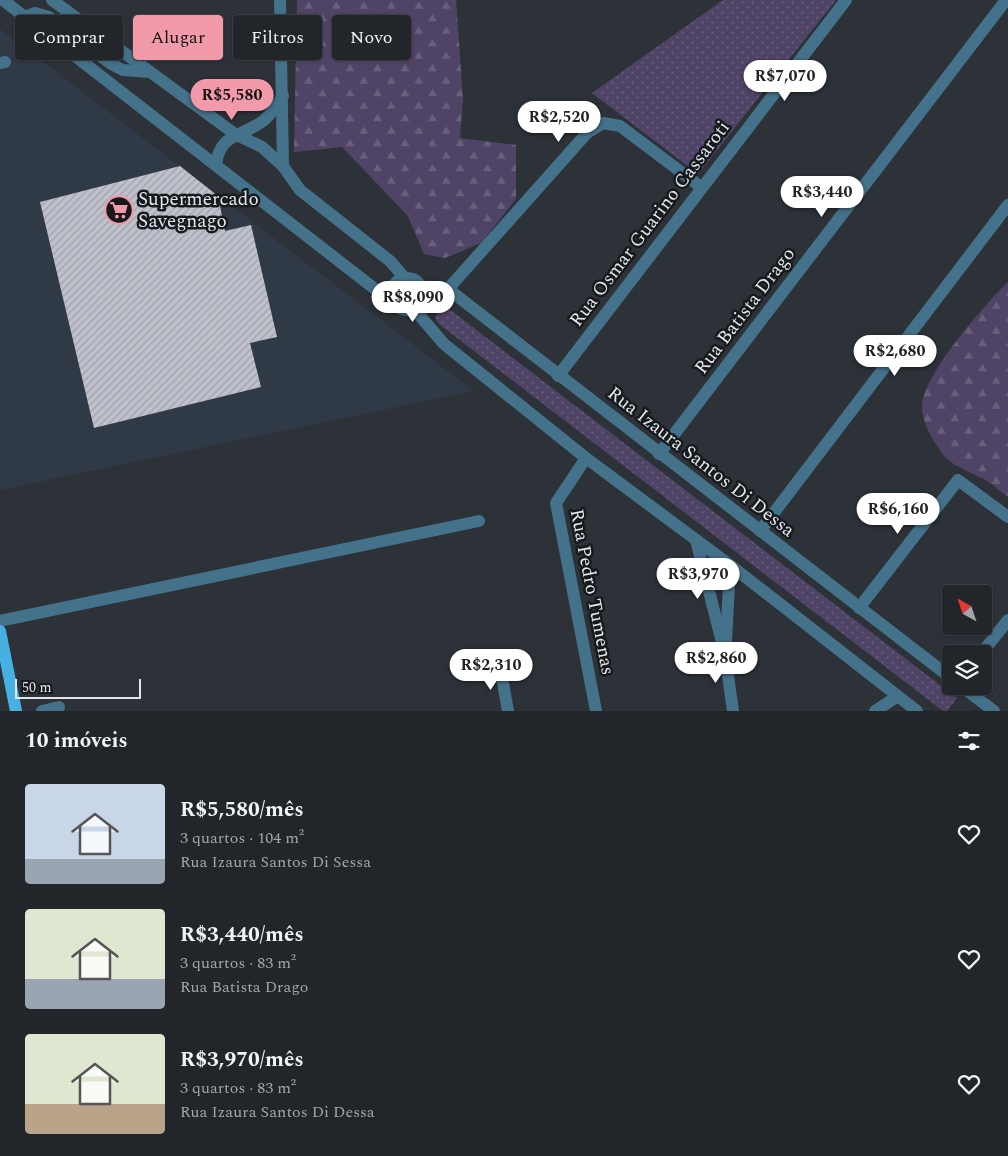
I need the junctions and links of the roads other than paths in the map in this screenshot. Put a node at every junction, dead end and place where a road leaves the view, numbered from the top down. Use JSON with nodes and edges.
{"nodes":[{"id":1,"x":3,"y":0,"type":"edge"},
{"id":2,"x":52,"y":0,"type":"edge"},
{"id":3,"x":280,"y":0,"type":"edge"},
{"id":4,"x":846,"y":0,"type":"edge"},
{"id":5,"x":1006,"y":0,"type":"edge"},
{"id":6,"x":22,"y":15,"type":"edge"},
{"id":7,"x":30,"y":15,"type":"edge"},
{"id":8,"x":42,"y":15,"type":"edge"},
{"id":9,"x":81,"y":60,"type":"edge"},
{"id":10,"x":106,"y":60,"type":"edge"},
{"id":11,"x":150,"y":72,"type":"junction"},
{"id":12,"x":283,"y":96,"type":"junction"},
{"id":13,"x":235,"y":134,"type":"junction"},
{"id":14,"x":216,"y":164,"type":"junction"},
{"id":15,"x":283,"y":166,"type":"junction"},
{"id":16,"x":702,"y":187,"type":"junction"},
{"id":17,"x":1008,"y":205,"type":"edge"},
{"id":18,"x":404,"y":278,"type":"junction"},
{"id":19,"x":423,"y":289,"type":"junction"},
{"id":20,"x":448,"y":290,"type":"junction"},
{"id":21,"x":393,"y":303,"type":"junction"},
{"id":22,"x":414,"y":309,"type":"junction"},
{"id":23,"x":558,"y":376,"type":"junction"},
{"id":24,"x":659,"y":454,"type":"junction"},
{"id":25,"x":586,"y":458,"type":"junction"},
{"id":26,"x":1008,"y":517,"type":"edge"},
{"id":27,"x":479,"y":521,"type":"dead end"},
{"id":28,"x":760,"y":531,"type":"junction"},
{"id":29,"x":696,"y":540,"type":"junction"},
{"id":30,"x":730,"y":565,"type":"junction"},
{"id":31,"x":859,"y":608,"type":"junction"},
{"id":32,"x":1008,"y":620,"type":"edge"},
{"id":33,"x":0,"y":621,"type":"edge"},
{"id":34,"x":0,"y":632,"type":"edge"},
{"id":35,"x":989,"y":645,"type":"edge"},
{"id":36,"x":725,"y":654,"type":"junction"},
{"id":37,"x":500,"y":666,"type":"dead end"},
{"id":38,"x":942,"y":671,"type":"edge"},
{"id":39,"x":973,"y":695,"type":"edge"},
{"id":40,"x":898,"y":696,"type":"junction"},
{"id":41,"x":59,"y":707,"type":"dead end"},
{"id":42,"x":16,"y":711,"type":"edge"},
{"id":43,"x":42,"y":711,"type":"edge"},
{"id":44,"x":508,"y":711,"type":"edge"},
{"id":45,"x":596,"y":711,"type":"edge"},
{"id":46,"x":734,"y":711,"type":"edge"},
{"id":47,"x":875,"y":711,"type":"edge"},
{"id":48,"x":917,"y":711,"type":"edge"},
{"id":49,"x":994,"y":711,"type":"edge"}],
"edges":[{"from":1,"to":6,"type":"street"},
{"from":2,"to":11,"type":"street"},
{"from":3,"to":12,"type":"street"},
{"from":4,"to":16,"type":"street","name":"Rua Osmar Guarino Cassaroti"},
{"from":5,"to":24,"type":"street","name":"Rua Batista Drago"},
{"from":7,"to":8,"type":"street"},
{"from":9,"to":14,"type":"street"},
{"from":10,"to":11,"type":"street"},
{"from":11,"to":13,"type":"street"},
{"from":12,"to":13,"type":"street"},
{"from":12,"to":15,"type":"street"},
{"from":13,"to":14,"type":"street"},
{"from":13,"to":15,"type":"street"},
{"from":14,"to":21,"type":"street"},
{"from":15,"to":18,"type":"street"},
{"from":16,"to":20,"type":"street"},
{"from":16,"to":23,"type":"street","name":"Rua Osmar Guarino Cassaroti"},
{"from":17,"to":28,"type":"street"},
{"from":18,"to":19,"type":"street"},
{"from":18,"to":21,"type":"street"},
{"from":19,"to":20,"type":"street"},
{"from":19,"to":22,"type":"street"},
{"from":20,"to":23,"type":"street","name":"Rua Izaura Santos Di Dessa"},
{"from":21,"to":22,"type":"street"},
{"from":22,"to":25,"type":"street"},
{"from":23,"to":24,"type":"street","name":"Rua Izaura Santos Di Dessa"},
{"from":24,"to":28,"type":"street","name":"Rua Izaura Santos Di Dessa"},
{"from":25,"to":29,"type":"street"},
{"from":25,"to":45,"type":"street","name":"Rua Pedro Tumenas"},
{"from":26,"to":31,"type":"street"},
{"from":27,"to":33,"type":"street"},
{"from":28,"to":31,"type":"street","name":"Rua Izaura Santos Di Dessa"},
{"from":29,"to":30,"type":"street"},
{"from":29,"to":36,"type":"street"},
{"from":30,"to":36,"type":"street"},
{"from":30,"to":40,"type":"street"},
{"from":31,"to":38,"type":"street","name":"Rua Izaura Santos Di Dessa"},
{"from":32,"to":35,"type":"street"},
{"from":34,"to":42,"type":"main road"},
{"from":36,"to":46,"type":"street"},
{"from":37,"to":44,"type":"street"},
{"from":39,"to":49,"type":"street"},
{"from":40,"to":47,"type":"street"},
{"from":40,"to":48,"type":"street"},
{"from":41,"to":43,"type":"street"}]}
